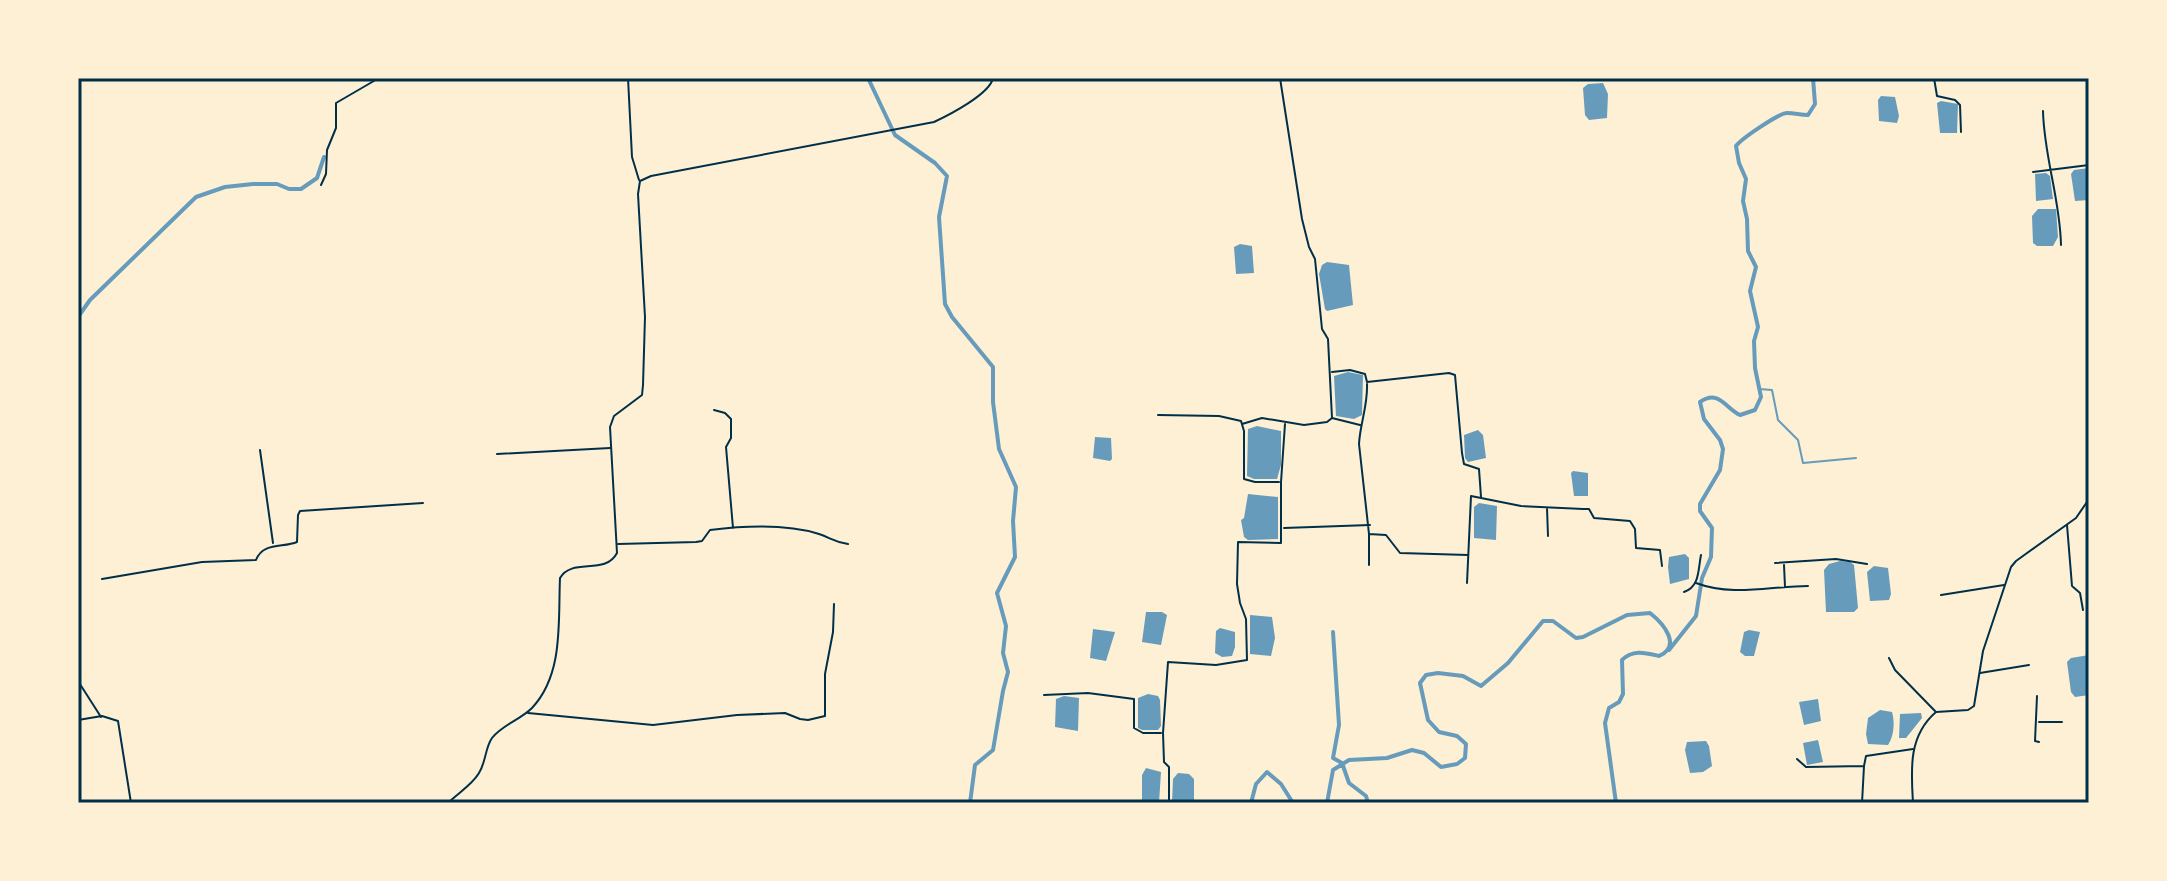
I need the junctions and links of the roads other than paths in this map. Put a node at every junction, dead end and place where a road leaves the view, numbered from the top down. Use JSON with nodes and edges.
{"nodes":[{"id":1,"x":379,"y":78,"type":"edge"},
{"id":2,"x":628,"y":78,"type":"edge"},
{"id":3,"x":1280,"y":78,"type":"edge"},
{"id":4,"x":1934,"y":78,"type":"edge"},
{"id":5,"x":2026,"y":78,"type":"edge"},
{"id":6,"x":2043,"y":78,"type":"edge"},
{"id":7,"x":993,"y":80,"type":"edge"},
{"id":8,"x":2043,"y":111,"type":"dead end"},
{"id":9,"x":1961,"y":132,"type":"dead end"},
{"id":10,"x":2089,"y":165,"type":"edge"},
{"id":11,"x":2049,"y":171,"type":"junction"},
{"id":12,"x":2033,"y":172,"type":"dead end"},
{"id":13,"x":640,"y":181,"type":"junction"},
{"id":14,"x":321,"y":185,"type":"dead end"},
{"id":15,"x":2061,"y":245,"type":"dead end"},
{"id":16,"x":1329,"y":373,"type":"junction"},
{"id":17,"x":1367,"y":382,"type":"junction"},
{"id":18,"x":714,"y":410,"type":"dead end"},
{"id":19,"x":1158,"y":415,"type":"dead end"},
{"id":20,"x":1332,"y":418,"type":"junction"},
{"id":21,"x":1242,"y":424,"type":"junction"},
{"id":22,"x":1285,"y":424,"type":"junction"},
{"id":23,"x":1361,"y":425,"type":"junction"},
{"id":24,"x":611,"y":448,"type":"junction"},
{"id":25,"x":260,"y":450,"type":"dead end"},
{"id":26,"x":497,"y":454,"type":"dead end"},
{"id":27,"x":1281,"y":482,"type":"junction"},
{"id":28,"x":1480,"y":498,"type":"junction"},
{"id":29,"x":2089,"y":499,"type":"edge"},
{"id":30,"x":423,"y":503,"type":"dead end"},
{"id":31,"x":1547,"y":507,"type":"junction"},
{"id":32,"x":2067,"y":524,"type":"junction"},
{"id":33,"x":1369,"y":525,"type":"junction"},
{"id":34,"x":1282,"y":528,"type":"junction"},
{"id":35,"x":733,"y":529,"type":"junction"},
{"id":36,"x":1369,"y":534,"type":"junction"},
{"id":37,"x":1548,"y":536,"type":"dead end"},
{"id":38,"x":617,"y":544,"type":"junction"},
{"id":39,"x":848,"y":544,"type":"dead end"},
{"id":40,"x":274,"y":546,"type":"junction"},
{"id":41,"x":1469,"y":555,"type":"junction"},
{"id":42,"x":1701,"y":555,"type":"dead end"},
{"id":43,"x":1775,"y":563,"type":"dead end"},
{"id":44,"x":1783,"y":564,"type":"junction"},
{"id":45,"x":1867,"y":564,"type":"dead end"},
{"id":46,"x":1369,"y":565,"type":"dead end"},
{"id":47,"x":1662,"y":566,"type":"dead end"},
{"id":48,"x":102,"y":579,"type":"dead end"},
{"id":49,"x":1467,"y":583,"type":"dead end"},
{"id":50,"x":1697,"y":583,"type":"junction"},
{"id":51,"x":2006,"y":585,"type":"junction"},
{"id":52,"x":1808,"y":586,"type":"dead end"},
{"id":53,"x":1785,"y":588,"type":"junction"},
{"id":54,"x":1684,"y":592,"type":"dead end"},
{"id":55,"x":1941,"y":595,"type":"dead end"},
{"id":56,"x":834,"y":604,"type":"dead end"},
{"id":57,"x":2083,"y":610,"type":"dead end"},
{"id":58,"x":1889,"y":658,"type":"dead end"},
{"id":59,"x":2029,"y":665,"type":"dead end"},
{"id":60,"x":1980,"y":673,"type":"junction"},
{"id":61,"x":78,"y":681,"type":"edge"},
{"id":62,"x":1044,"y":695,"type":"dead end"},
{"id":63,"x":2037,"y":696,"type":"dead end"},
{"id":64,"x":1936,"y":712,"type":"junction"},
{"id":65,"x":527,"y":713,"type":"junction"},
{"id":66,"x":101,"y":717,"type":"junction"},
{"id":67,"x":78,"y":720,"type":"edge"},
{"id":68,"x":2038,"y":722,"type":"junction"},
{"id":69,"x":2062,"y":722,"type":"dead end"},
{"id":70,"x":1163,"y":733,"type":"junction"},
{"id":71,"x":2039,"y":742,"type":"dead end"},
{"id":72,"x":1913,"y":749,"type":"junction"},
{"id":73,"x":1797,"y":759,"type":"dead end"},
{"id":74,"x":1864,"y":766,"type":"junction"},
{"id":75,"x":131,"y":803,"type":"edge"},
{"id":76,"x":448,"y":803,"type":"edge"},
{"id":77,"x":1169,"y":803,"type":"edge"},
{"id":78,"x":1862,"y":803,"type":"edge"},
{"id":79,"x":1913,"y":803,"type":"edge"}],
"edges":[{"from":1,"to":14,"type":"street"},
{"from":2,"to":13,"type":"street"},
{"from":3,"to":16,"type":"street"},
{"from":4,"to":9,"type":"street"},
{"from":5,"to":6,"type":"street"},
{"from":7,"to":13,"type":"street"},
{"from":8,"to":11,"type":"street"},
{"from":10,"to":11,"type":"street"},
{"from":11,"to":12,"type":"street"},
{"from":11,"to":15,"type":"street"},
{"from":13,"to":24,"type":"street"},
{"from":16,"to":17,"type":"street"},
{"from":16,"to":20,"type":"street"},
{"from":17,"to":23,"type":"street"},
{"from":17,"to":28,"type":"street"},
{"from":18,"to":35,"type":"street"},
{"from":19,"to":21,"type":"street"},
{"from":20,"to":22,"type":"street"},
{"from":20,"to":23,"type":"street"},
{"from":21,"to":22,"type":"street"},
{"from":21,"to":27,"type":"street"},
{"from":22,"to":27,"type":"street"},
{"from":23,"to":33,"type":"street"},
{"from":24,"to":26,"type":"street"},
{"from":24,"to":38,"type":"street"},
{"from":25,"to":40,"type":"street"},
{"from":27,"to":34,"type":"street"},
{"from":28,"to":31,"type":"street"},
{"from":28,"to":41,"type":"street"},
{"from":29,"to":32,"type":"street"},
{"from":30,"to":40,"type":"street"},
{"from":31,"to":37,"type":"street"},
{"from":31,"to":47,"type":"street"},
{"from":32,"to":51,"type":"street"},
{"from":32,"to":57,"type":"street"},
{"from":33,"to":34,"type":"street"},
{"from":33,"to":36,"type":"street"},
{"from":34,"to":70,"type":"street"},
{"from":35,"to":38,"type":"street"},
{"from":35,"to":39,"type":"street"},
{"from":36,"to":41,"type":"street"},
{"from":36,"to":46,"type":"street"},
{"from":38,"to":65,"type":"street"},
{"from":40,"to":48,"type":"street"},
{"from":41,"to":49,"type":"street"},
{"from":42,"to":50,"type":"street"},
{"from":43,"to":44,"type":"street"},
{"from":44,"to":45,"type":"street"},
{"from":44,"to":53,"type":"street"},
{"from":50,"to":53,"type":"street"},
{"from":50,"to":54,"type":"street"},
{"from":51,"to":55,"type":"street"},
{"from":51,"to":60,"type":"street"},
{"from":52,"to":53,"type":"street"},
{"from":56,"to":65,"type":"street"},
{"from":58,"to":64,"type":"street"},
{"from":59,"to":60,"type":"street"},
{"from":60,"to":64,"type":"street"},
{"from":61,"to":66,"type":"street"},
{"from":62,"to":70,"type":"street"},
{"from":63,"to":68,"type":"street"},
{"from":64,"to":72,"type":"street"},
{"from":65,"to":76,"type":"street"},
{"from":66,"to":67,"type":"street"},
{"from":66,"to":75,"type":"street"},
{"from":68,"to":69,"type":"street"},
{"from":68,"to":71,"type":"street"},
{"from":70,"to":77,"type":"street"},
{"from":72,"to":74,"type":"street"},
{"from":72,"to":79,"type":"street"},
{"from":73,"to":74,"type":"street"},
{"from":74,"to":78,"type":"street"}]}
